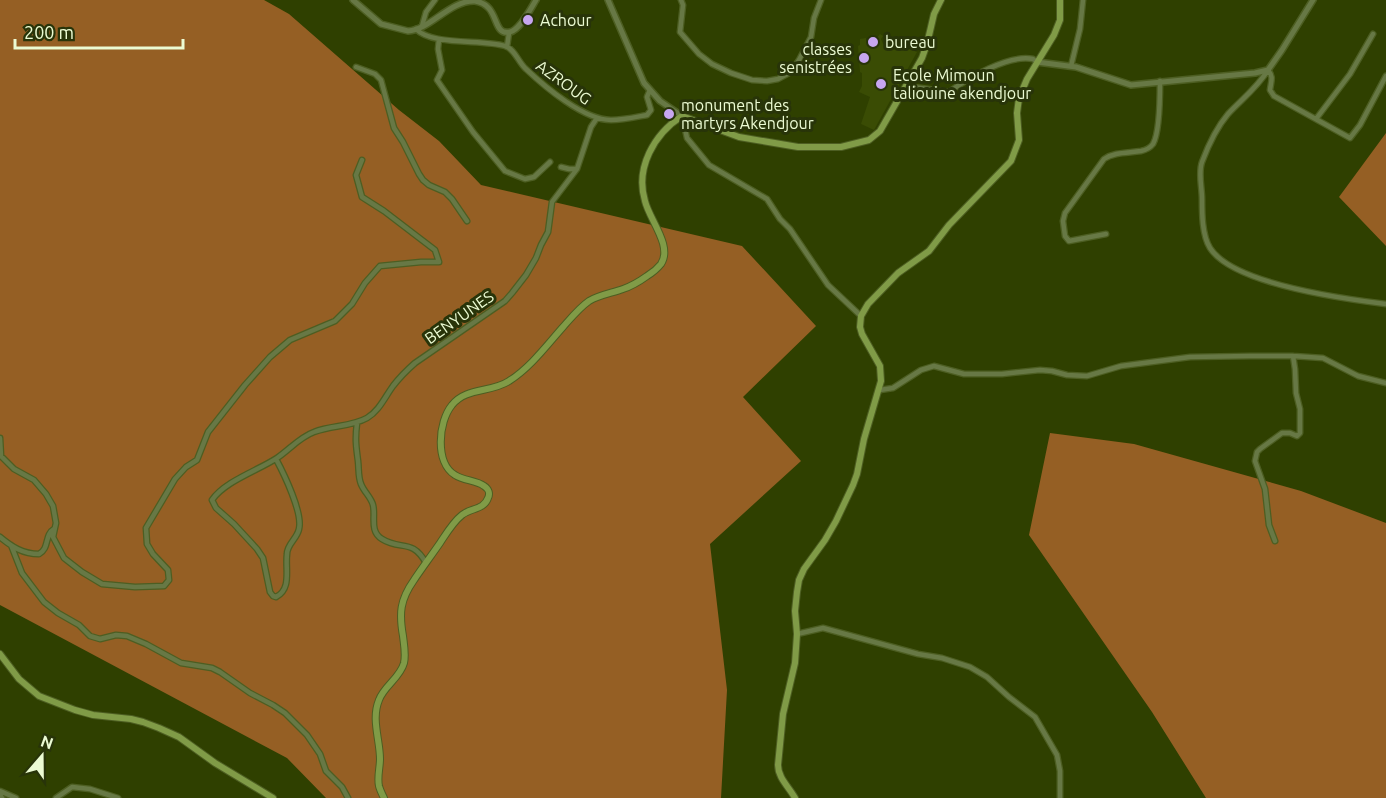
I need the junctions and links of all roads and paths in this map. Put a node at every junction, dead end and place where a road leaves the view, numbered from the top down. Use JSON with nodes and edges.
{"nodes":[{"id":1,"x":353,"y":0,"type":"edge"},
{"id":2,"x":435,"y":0,"type":"edge"},
{"id":3,"x":536,"y":0,"type":"edge"},
{"id":4,"x":608,"y":0,"type":"edge"},
{"id":5,"x":681,"y":0,"type":"edge"},
{"id":6,"x":821,"y":0,"type":"edge"},
{"id":7,"x":941,"y":0,"type":"edge"},
{"id":8,"x":1060,"y":0,"type":"edge"},
{"id":9,"x":1083,"y":0,"type":"edge"},
{"id":10,"x":1313,"y":0,"type":"edge"},
{"id":11,"x":419,"y":28,"type":"junction"},
{"id":12,"x":510,"y":33,"type":"junction"},
{"id":13,"x":1373,"y":34,"type":"dead end"},
{"id":14,"x":439,"y":39,"type":"junction"},
{"id":15,"x":507,"y":47,"type":"junction"},
{"id":16,"x":1036,"y":62,"type":"junction"},
{"id":17,"x":1071,"y":66,"type":"junction"},
{"id":18,"x":356,"y":67,"type":"dead end"},
{"id":19,"x":1268,"y":70,"type":"junction"},
{"id":20,"x":1386,"y":76,"type":"edge"},
{"id":21,"x":1160,"y":81,"type":"junction"},
{"id":22,"x":906,"y":86,"type":"junction"},
{"id":23,"x":650,"y":90,"type":"junction"},
{"id":24,"x":682,"y":116,"type":"junction"},
{"id":25,"x":597,"y":118,"type":"junction"},
{"id":26,"x":1316,"y":119,"type":"junction"},
{"id":27,"x":362,"y":160,"type":"dead end"},
{"id":28,"x":550,"y":162,"type":"dead end"},
{"id":29,"x":561,"y":167,"type":"dead end"},
{"id":30,"x":577,"y":169,"type":"junction"},
{"id":31,"x":466,"y":221,"type":"dead end"},
{"id":32,"x":1106,"y":234,"type":"dead end"},
{"id":33,"x":1386,"y":304,"type":"edge"},
{"id":34,"x":861,"y":316,"type":"junction"},
{"id":35,"x":1293,"y":356,"type":"junction"},
{"id":36,"x":1386,"y":382,"type":"edge"},
{"id":37,"x":880,"y":390,"type":"junction"},
{"id":38,"x":357,"y":423,"type":"junction"},
{"id":39,"x":0,"y":438,"type":"edge"},
{"id":40,"x":276,"y":459,"type":"junction"},
{"id":41,"x":55,"y":529,"type":"junction"},
{"id":42,"x":0,"y":537,"type":"edge"},
{"id":43,"x":1275,"y":541,"type":"dead end"},
{"id":44,"x":11,"y":546,"type":"junction"},
{"id":45,"x":426,"y":563,"type":"junction"},
{"id":46,"x":797,"y":634,"type":"junction"},
{"id":47,"x":0,"y":654,"type":"edge"},
{"id":48,"x":1,"y":795,"type":"edge"},
{"id":49,"x":16,"y":798,"type":"edge"},
{"id":50,"x":56,"y":798,"type":"edge"},
{"id":51,"x":118,"y":798,"type":"edge"},
{"id":52,"x":273,"y":798,"type":"edge"},
{"id":53,"x":348,"y":798,"type":"edge"},
{"id":54,"x":384,"y":798,"type":"edge"},
{"id":55,"x":795,"y":798,"type":"edge"},
{"id":56,"x":1060,"y":798,"type":"edge"}],
"edges":[{"from":1,"to":11,"type":"street"},
{"from":2,"to":11,"type":"street"},
{"from":3,"to":12,"type":"street"},
{"from":4,"to":23,"type":"street"},
{"from":5,"to":6,"type":"street"},
{"from":7,"to":22,"type":"main road"},
{"from":8,"to":16,"type":"main road"},
{"from":9,"to":17,"type":"street"},
{"from":10,"to":19,"type":"street"},
{"from":11,"to":12,"type":"street"},
{"from":11,"to":14,"type":"street"},
{"from":12,"to":15,"type":"street"},
{"from":13,"to":26,"type":"street"},
{"from":14,"to":15,"type":"street"},
{"from":14,"to":28,"type":"street"},
{"from":15,"to":25,"type":"street","name":"AZROUG"},
{"from":16,"to":17,"type":"street"},
{"from":16,"to":22,"type":"street"},
{"from":16,"to":34,"type":"main road"},
{"from":17,"to":21,"type":"street"},
{"from":18,"to":31,"type":"street"},
{"from":19,"to":21,"type":"street"},
{"from":19,"to":26,"type":"street"},
{"from":19,"to":33,"type":"street"},
{"from":20,"to":26,"type":"street"},
{"from":21,"to":32,"type":"street"},
{"from":22,"to":24,"type":"main road"},
{"from":23,"to":24,"type":"street"},
{"from":23,"to":25,"type":"street","name":"AZROUG"},
{"from":24,"to":34,"type":"street"},
{"from":24,"to":45,"type":"main road"},
{"from":25,"to":30,"type":"street","name":"BENYUNES"},
{"from":27,"to":41,"type":"street"},
{"from":29,"to":30,"type":"street"},
{"from":30,"to":38,"type":"street","name":"BENYUNES"},
{"from":34,"to":37,"type":"main road"},
{"from":35,"to":36,"type":"street"},
{"from":35,"to":37,"type":"street"},
{"from":35,"to":43,"type":"street"},
{"from":37,"to":46,"type":"main road"},
{"from":38,"to":40,"type":"street","name":"BENYUNES"},
{"from":38,"to":45,"type":"street"},
{"from":39,"to":41,"type":"street"},
{"from":40,"to":40,"type":"street","name":"BENYUNES"},
{"from":41,"to":44,"type":"street"},
{"from":42,"to":44,"type":"street"},
{"from":44,"to":53,"type":"street"},
{"from":45,"to":54,"type":"main road"},
{"from":46,"to":55,"type":"main road"},
{"from":46,"to":56,"type":"street"},
{"from":47,"to":52,"type":"main road"},
{"from":48,"to":49,"type":"street"},
{"from":50,"to":51,"type":"street"}]}
